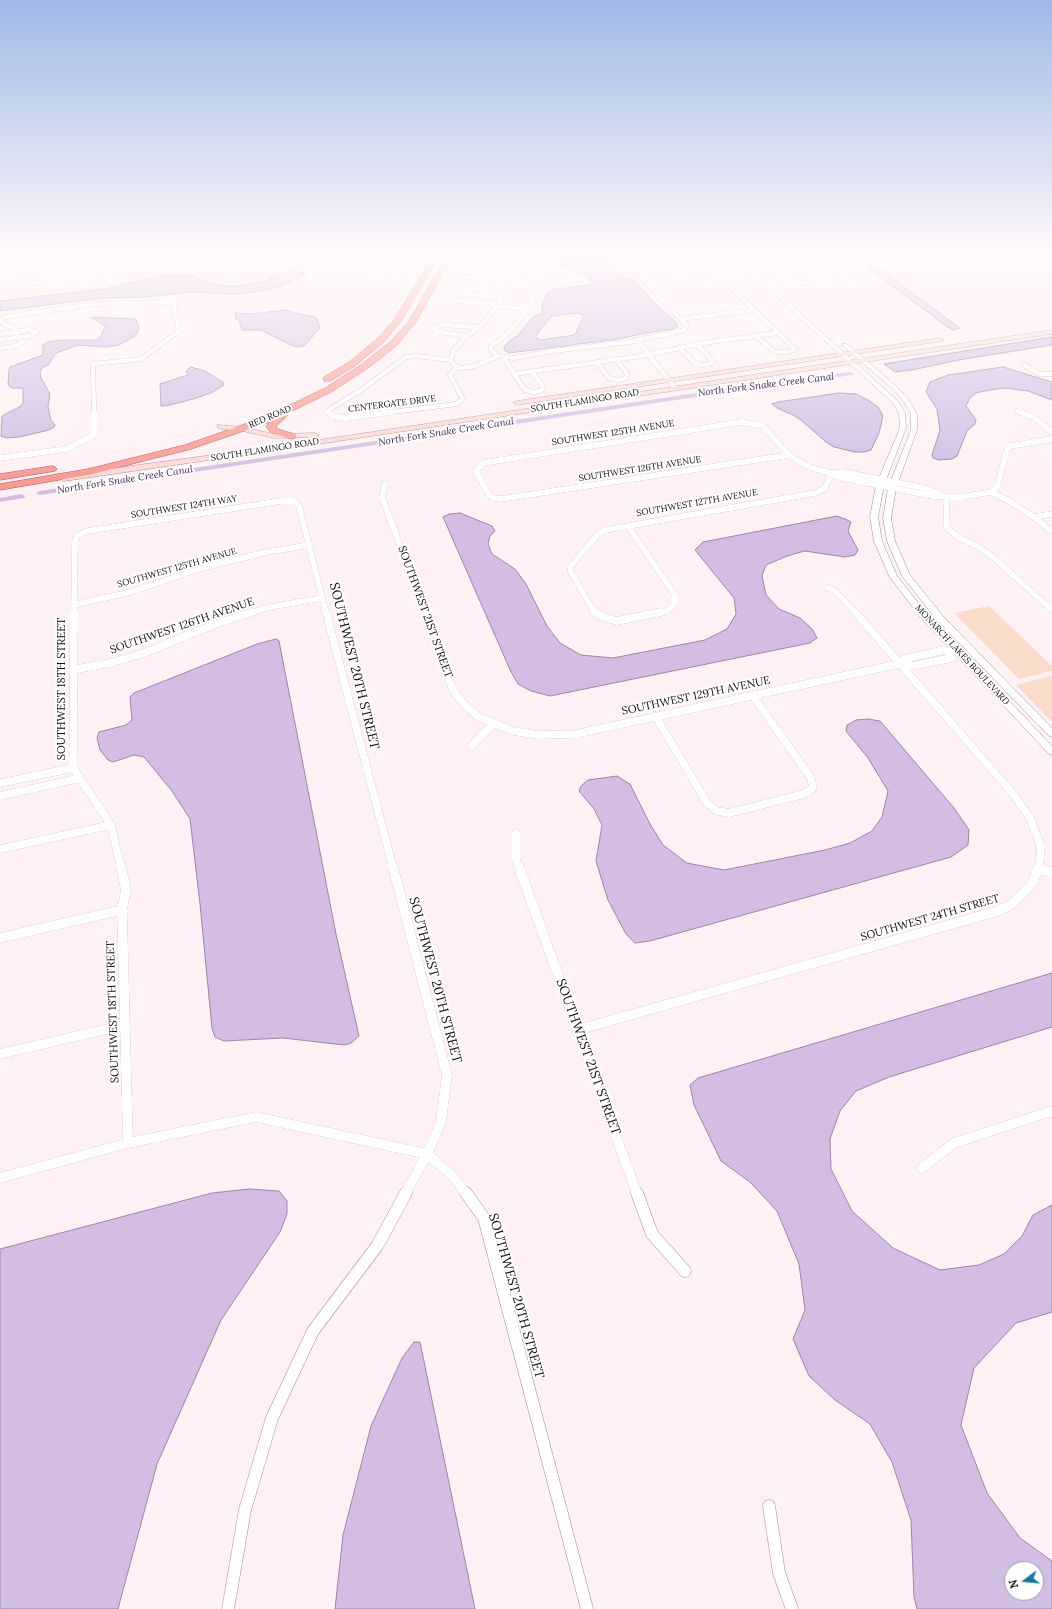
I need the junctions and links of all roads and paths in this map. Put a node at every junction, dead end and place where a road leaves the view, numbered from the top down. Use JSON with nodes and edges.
{"nodes":[{"id":1,"x":15,"y":331,"type":"edge"},
{"id":2,"x":179,"y":331,"type":"edge"},
{"id":3,"x":388,"y":331,"type":"edge"},
{"id":4,"x":404,"y":331,"type":"edge"},
{"id":5,"x":437,"y":331,"type":"edge"},
{"id":6,"x":474,"y":331,"type":"edge"},
{"id":7,"x":509,"y":331,"type":"edge"},
{"id":8,"x":682,"y":331,"type":"edge"},
{"id":9,"x":819,"y":331,"type":"edge"},
{"id":10,"x":1052,"y":332,"type":"edge"},
{"id":11,"x":778,"y":333,"type":"joint"},
{"id":12,"x":0,"y":334,"type":"edge"},
{"id":13,"x":18,"y":335,"type":"junction"},
{"id":14,"x":468,"y":336,"type":"junction"},
{"id":15,"x":756,"y":336,"type":"junction"},
{"id":16,"x":837,"y":338,"type":"dead end"},
{"id":17,"x":0,"y":339,"type":"edge"},
{"id":18,"x":951,"y":339,"type":"dead end"},
{"id":19,"x":637,"y":340,"type":"junction"},
{"id":20,"x":697,"y":344,"type":"junction"},
{"id":21,"x":0,"y":348,"type":"edge"},
{"id":22,"x":679,"y":348,"type":"junction"},
{"id":23,"x":854,"y":353,"type":"junction"},
{"id":24,"x":649,"y":354,"type":"junction"},
{"id":25,"x":845,"y":354,"type":"junction"},
{"id":26,"x":501,"y":357,"type":"junction"},
{"id":27,"x":616,"y":359,"type":"junction"},
{"id":28,"x":451,"y":360,"type":"junction"},
{"id":29,"x":863,"y":360,"type":"junction"},
{"id":30,"x":597,"y":362,"type":"junction"},
{"id":31,"x":852,"y":362,"type":"junction"},
{"id":32,"x":1024,"y":365,"type":"dead end"},
{"id":33,"x":458,"y":367,"type":"junction"},
{"id":34,"x":531,"y":371,"type":"junction"},
{"id":35,"x":514,"y":374,"type":"junction"},
{"id":36,"x":1052,"y":374,"type":"edge"},
{"id":37,"x":671,"y":379,"type":"junction"},
{"id":38,"x":678,"y":387,"type":"junction"},
{"id":39,"x":289,"y":409,"type":"junction"},
{"id":40,"x":1017,"y":411,"type":"dead end"},
{"id":41,"x":221,"y":427,"type":"junction"},
{"id":42,"x":242,"y":429,"type":"junction"},
{"id":43,"x":1052,"y":432,"type":"edge"},
{"id":44,"x":292,"y":436,"type":"junction"},
{"id":45,"x":1052,"y":438,"type":"edge"},
{"id":46,"x":789,"y":455,"type":"junction"},
{"id":47,"x":0,"y":458,"type":"edge"},
{"id":48,"x":832,"y":473,"type":"junction"},
{"id":49,"x":0,"y":477,"type":"edge"},
{"id":50,"x":31,"y":482,"type":"junction"},
{"id":51,"x":881,"y":482,"type":"junction"},
{"id":52,"x":385,"y":484,"type":"dead end"},
{"id":53,"x":893,"y":485,"type":"junction"},
{"id":54,"x":0,"y":487,"type":"edge"},
{"id":55,"x":991,"y":492,"type":"junction"},
{"id":56,"x":946,"y":496,"type":"junction"},
{"id":57,"x":493,"y":498,"type":"joint"},
{"id":58,"x":294,"y":500,"type":"joint"},
{"id":59,"x":1052,"y":514,"type":"edge"},
{"id":60,"x":1034,"y":517,"type":"junction"},
{"id":61,"x":628,"y":526,"type":"junction"},
{"id":62,"x":1052,"y":532,"type":"edge"},
{"id":63,"x":78,"y":535,"type":"joint"},
{"id":64,"x":310,"y":545,"type":"junction"},
{"id":65,"x":826,"y":587,"type":"dead end"},
{"id":66,"x":322,"y":598,"type":"junction"},
{"id":67,"x":73,"y":605,"type":"junction"},
{"id":68,"x":1052,"y":610,"type":"edge"},
{"id":69,"x":954,"y":652,"type":"junction"},
{"id":70,"x":901,"y":664,"type":"junction"},
{"id":71,"x":72,"y":670,"type":"junction"},
{"id":72,"x":753,"y":696,"type":"junction"},
{"id":73,"x":656,"y":716,"type":"junction"},
{"id":74,"x":493,"y":724,"type":"junction"},
{"id":75,"x":1052,"y":734,"type":"edge"},
{"id":76,"x":472,"y":745,"type":"dead end"},
{"id":77,"x":1052,"y":752,"type":"edge"},
{"id":78,"x":73,"y":768,"type":"junction"},
{"id":79,"x":80,"y":778,"type":"junction"},
{"id":80,"x":0,"y":783,"type":"edge"},
{"id":81,"x":0,"y":796,"type":"edge"},
{"id":82,"x":111,"y":825,"type":"junction"},
{"id":83,"x":516,"y":832,"type":"dead end"},
{"id":84,"x":0,"y":849,"type":"edge"},
{"id":85,"x":1039,"y":868,"type":"junction"},
{"id":86,"x":1052,"y":873,"type":"edge"},
{"id":87,"x":122,"y":910,"type":"junction"},
{"id":88,"x":0,"y":938,"type":"edge"},
{"id":89,"x":125,"y":1025,"type":"junction"},
{"id":90,"x":577,"y":1030,"type":"junction"},
{"id":91,"x":0,"y":1054,"type":"edge"},
{"id":92,"x":1052,"y":1111,"type":"edge"},
{"id":93,"x":128,"y":1143,"type":"junction"},
{"id":94,"x":427,"y":1154,"type":"junction"},
{"id":95,"x":922,"y":1168,"type":"dead end"},
{"id":96,"x":0,"y":1178,"type":"edge"},
{"id":97,"x":685,"y":1271,"type":"dead end"},
{"id":98,"x":768,"y":1506,"type":"dead end"},
{"id":99,"x":228,"y":1609,"type":"edge"},
{"id":100,"x":587,"y":1609,"type":"edge"},
{"id":101,"x":792,"y":1609,"type":"edge"}],
"edges":[{"from":1,"to":13,"type":"street"},
{"from":2,"to":47,"type":"street"},
{"from":3,"to":41,"type":"highway","name":"RED ROAD"},
{"from":4,"to":39,"type":"highway","name":"RED ROAD"},
{"from":5,"to":14,"type":"street"},
{"from":6,"to":14,"type":"street"},
{"from":7,"to":26,"type":"street"},
{"from":8,"to":19,"type":"street"},
{"from":9,"to":25,"type":"street","name":"MONARCH LAKES BOULEVARD"},
{"from":10,"to":29,"type":"main road","name":"SOUTH FLAMINGO ROAD"},
{"from":11,"to":15,"type":"street"},
{"from":11,"to":15,"type":"street"},
{"from":12,"to":13,"type":"street"},
{"from":13,"to":17,"type":"street"},
{"from":13,"to":21,"type":"street"},
{"from":14,"to":28,"type":"street"},
{"from":15,"to":20,"type":"street"},
{"from":16,"to":23,"type":"street","name":"MONARCH LAKES BOULEVARD"},
{"from":18,"to":23,"type":"main road","name":"SOUTH FLAMINGO ROAD"},
{"from":19,"to":24,"type":"street"},
{"from":19,"to":26,"type":"street"},
{"from":20,"to":22,"type":"street"},
{"from":20,"to":22,"type":"street"},
{"from":22,"to":24,"type":"street"},
{"from":23,"to":25,"type":"main road","name":"SOUTH FLAMINGO ROAD"},
{"from":23,"to":29,"type":"street","name":"MONARCH LAKES BOULEVARD"},
{"from":24,"to":27,"type":"street"},
{"from":24,"to":37,"type":"street"},
{"from":25,"to":31,"type":"street","name":"MONARCH LAKES BOULEVARD"},
{"from":25,"to":37,"type":"main road","name":"SOUTH FLAMINGO ROAD"},
{"from":26,"to":33,"type":"street"},
{"from":26,"to":35,"type":"street"},
{"from":27,"to":30,"type":"street"},
{"from":27,"to":30,"type":"street"},
{"from":28,"to":33,"type":"street"},
{"from":28,"to":33,"type":"street","name":"CENTERGATE DRIVE"},
{"from":29,"to":31,"type":"main road","name":"SOUTH FLAMINGO ROAD"},
{"from":29,"to":53,"type":"street","name":"MONARCH LAKES BOULEVARD"},
{"from":30,"to":34,"type":"street"},
{"from":31,"to":38,"type":"main road","name":"SOUTH FLAMINGO ROAD"},
{"from":31,"to":51,"type":"street","name":"MONARCH LAKES BOULEVARD"},
{"from":32,"to":36,"type":"street"},
{"from":34,"to":35,"type":"street"},
{"from":34,"to":35,"type":"street"},
{"from":37,"to":38,"type":"street"},
{"from":37,"to":44,"type":"main road","name":"SOUTH FLAMINGO ROAD"},
{"from":38,"to":50,"type":"main road","name":"SOUTH FLAMINGO ROAD"},
{"from":39,"to":42,"type":"highway","name":"RED ROAD"},
{"from":39,"to":44,"type":"highway"},
{"from":40,"to":43,"type":"street"},
{"from":41,"to":42,"type":"main road","name":"SOUTH FLAMINGO ROAD"},
{"from":41,"to":49,"type":"highway","name":"RED ROAD"},
{"from":42,"to":44,"type":"main road","name":"SOUTH FLAMINGO ROAD"},
{"from":42,"to":50,"type":"highway","name":"RED ROAD"},
{"from":45,"to":55,"type":"street"},
{"from":46,"to":48,"type":"street"},
{"from":46,"to":57,"type":"street","name":"SOUTHWEST 126TH AVENUE"},
{"from":46,"to":57,"type":"street","name":"SOUTHWEST 125TH AVENUE"},
{"from":48,"to":51,"type":"street"},
{"from":48,"to":61,"type":"street","name":"SOUTHWEST 127TH AVENUE"},
{"from":50,"to":54,"type":"highway","name":"SOUTH FLAMINGO ROAD"},
{"from":51,"to":53,"type":"street"},
{"from":51,"to":69,"type":"street","name":"MONARCH LAKES BOULEVARD"},
{"from":52,"to":74,"type":"street","name":"SOUTHWEST 21ST STREET"},
{"from":53,"to":56,"type":"street"},
{"from":53,"to":75,"type":"street","name":"MONARCH LAKES BOULEVARD"},
{"from":55,"to":56,"type":"street"},
{"from":55,"to":60,"type":"street"},
{"from":56,"to":68,"type":"street"},
{"from":58,"to":63,"type":"street","name":"SOUTHWEST 124TH WAY"},
{"from":58,"to":64,"type":"street","name":"SOUTHWEST 20TH STREET"},
{"from":59,"to":60,"type":"street"},
{"from":60,"to":62,"type":"street"},
{"from":61,"to":61,"type":"street","name":"SOUTHWEST 127TH AVENUE"},
{"from":63,"to":67,"type":"street","name":"SOUTHWEST 18TH STREET"},
{"from":64,"to":66,"type":"street","name":"SOUTHWEST 20TH STREET"},
{"from":64,"to":67,"type":"street","name":"SOUTHWEST 125TH AVENUE"},
{"from":65,"to":70,"type":"street","name":"SOUTHWEST 24TH STREET"},
{"from":66,"to":71,"type":"street","name":"SOUTHWEST 126TH AVENUE"},
{"from":66,"to":94,"type":"street","name":"SOUTHWEST 20TH STREET"},
{"from":67,"to":71,"type":"street","name":"SOUTHWEST 18TH STREET"},
{"from":69,"to":70,"type":"street","name":"SOUTHWEST 129TH AVENUE"},
{"from":69,"to":77,"type":"street","name":"MONARCH LAKES BOULEVARD"},
{"from":70,"to":72,"type":"street","name":"SOUTHWEST 129TH AVENUE"},
{"from":70,"to":85,"type":"street","name":"SOUTHWEST 24TH STREET"},
{"from":71,"to":78,"type":"street","name":"SOUTHWEST 18TH STREET"},
{"from":72,"to":73,"type":"street","name":"SOUTHWEST 129TH AVENUE"},
{"from":72,"to":73,"type":"street"},
{"from":73,"to":74,"type":"street","name":"SOUTHWEST 129TH AVENUE"},
{"from":74,"to":76,"type":"street"},
{"from":78,"to":79,"type":"street","name":"SOUTHWEST 18TH STREET"},
{"from":78,"to":80,"type":"street"},
{"from":79,"to":81,"type":"street"},
{"from":79,"to":82,"type":"street","name":"SOUTHWEST 18TH STREET"},
{"from":82,"to":84,"type":"street"},
{"from":82,"to":87,"type":"street","name":"SOUTHWEST 18TH STREET"},
{"from":83,"to":90,"type":"street","name":"SOUTHWEST 21ST STREET"},
{"from":85,"to":86,"type":"street"},
{"from":85,"to":90,"type":"street","name":"SOUTHWEST 24TH STREET"},
{"from":87,"to":88,"type":"street"},
{"from":87,"to":89,"type":"street","name":"SOUTHWEST 18TH STREET"},
{"from":89,"to":91,"type":"street"},
{"from":89,"to":93,"type":"street","name":"SOUTHWEST 18TH STREET"},
{"from":90,"to":97,"type":"street","name":"SOUTHWEST 21ST STREET"},
{"from":92,"to":95,"type":"street"},
{"from":93,"to":94,"type":"street"},
{"from":93,"to":96,"type":"street"},
{"from":94,"to":99,"type":"street"},
{"from":94,"to":100,"type":"street","name":"SOUTHWEST 20TH STREET"},
{"from":98,"to":101,"type":"street"}]}
